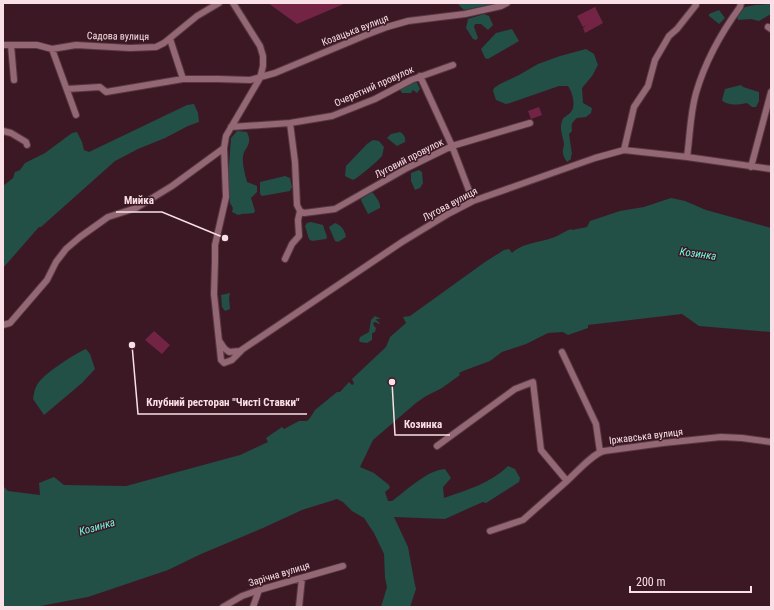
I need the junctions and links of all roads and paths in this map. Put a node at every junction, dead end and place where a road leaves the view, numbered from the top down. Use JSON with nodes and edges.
{"nodes":[{"id":1,"x":220,"y":3,"type":"edge"},
{"id":2,"x":233,"y":3,"type":"edge"},
{"id":3,"x":507,"y":3,"type":"edge"},
{"id":4,"x":696,"y":4,"type":"edge"},
{"id":5,"x":739,"y":4,"type":"edge"},
{"id":6,"x":170,"y":39,"type":"junction"},
{"id":7,"x":3,"y":45,"type":"edge"},
{"id":8,"x":11,"y":45,"type":"junction"},
{"id":9,"x":52,"y":49,"type":"junction"},
{"id":10,"x":453,"y":65,"type":"dead end"},
{"id":11,"x":420,"y":76,"type":"junction"},
{"id":12,"x":260,"y":78,"type":"junction"},
{"id":13,"x":183,"y":79,"type":"junction"},
{"id":14,"x":14,"y":80,"type":"dead end"},
{"id":15,"x":67,"y":89,"type":"junction"},
{"id":16,"x":771,"y":92,"type":"edge"},
{"id":17,"x":76,"y":115,"type":"dead end"},
{"id":18,"x":290,"y":123,"type":"junction"},
{"id":19,"x":530,"y":123,"type":"dead end"},
{"id":20,"x":231,"y":127,"type":"junction"},
{"id":21,"x":3,"y":131,"type":"edge"},
{"id":22,"x":28,"y":145,"type":"dead end"},
{"id":23,"x":452,"y":146,"type":"junction"},
{"id":24,"x":224,"y":148,"type":"junction"},
{"id":25,"x":624,"y":150,"type":"junction"},
{"id":26,"x":687,"y":157,"type":"junction"},
{"id":27,"x":751,"y":167,"type":"junction"},
{"id":28,"x":771,"y":169,"type":"edge"},
{"id":29,"x":473,"y":201,"type":"junction"},
{"id":30,"x":300,"y":211,"type":"junction"},
{"id":31,"x":285,"y":259,"type":"dead end"},
{"id":32,"x":3,"y":325,"type":"edge"},
{"id":33,"x":220,"y":342,"type":"junction"},
{"id":34,"x":244,"y":349,"type":"junction"},
{"id":35,"x":562,"y":352,"type":"dead end"},
{"id":36,"x":771,"y":442,"type":"edge"},
{"id":37,"x":437,"y":446,"type":"dead end"},
{"id":38,"x":600,"y":452,"type":"junction"},
{"id":39,"x":567,"y":481,"type":"junction"},
{"id":40,"x":490,"y":532,"type":"dead end"},
{"id":41,"x":342,"y":566,"type":"dead end"},
{"id":42,"x":302,"y":578,"type":"junction"},
{"id":43,"x":259,"y":590,"type":"junction"},
{"id":44,"x":223,"y":607,"type":"edge"},
{"id":45,"x":254,"y":607,"type":"edge"},
{"id":46,"x":299,"y":607,"type":"edge"}],
"edges":[{"from":1,"to":6,"type":"street","name":"Садова вулиця"},
{"from":2,"to":12,"type":"street"},
{"from":3,"to":12,"type":"street","name":"Козацька вулиця"},
{"from":4,"to":25,"type":"street"},
{"from":5,"to":26,"type":"street"},
{"from":6,"to":9,"type":"street","name":"Садова вулиця"},
{"from":6,"to":13,"type":"street"},
{"from":7,"to":8,"type":"street","name":"Садова вулиця"},
{"from":8,"to":9,"type":"street","name":"Садова вулиця"},
{"from":8,"to":14,"type":"street"},
{"from":9,"to":15,"type":"street"},
{"from":10,"to":11,"type":"street","name":"Очеретний провулок"},
{"from":11,"to":18,"type":"street","name":"Очеретний провулок"},
{"from":11,"to":23,"type":"street"},
{"from":12,"to":13,"type":"street","name":"Козацька вулиця"},
{"from":12,"to":20,"type":"street"},
{"from":13,"to":15,"type":"street","name":"Козацька вулиця"},
{"from":15,"to":17,"type":"street"},
{"from":16,"to":27,"type":"street"},
{"from":18,"to":20,"type":"street","name":"Очеретний провулок"},
{"from":18,"to":30,"type":"street"},
{"from":19,"to":23,"type":"street","name":"Луговий провулок"},
{"from":20,"to":24,"type":"street"},
{"from":21,"to":22,"type":"street"},
{"from":23,"to":29,"type":"street"},
{"from":23,"to":30,"type":"street","name":"Луговий провулок"},
{"from":24,"to":32,"type":"street"},
{"from":24,"to":33,"type":"street"},
{"from":25,"to":26,"type":"street","name":"Лугова вулиця"},
{"from":25,"to":29,"type":"street","name":"Лугова вулиця"},
{"from":26,"to":27,"type":"street","name":"Лугова вулиця"},
{"from":27,"to":28,"type":"street","name":"Лугова вулиця"},
{"from":29,"to":34,"type":"street","name":"Лугова вулиця"},
{"from":30,"to":31,"type":"street"},
{"from":33,"to":34,"type":"street"},
{"from":33,"to":34,"type":"street","name":"Лугова вулиця"},
{"from":35,"to":38,"type":"street"},
{"from":36,"to":38,"type":"street","name":"Іржавська вулиця"},
{"from":37,"to":39,"type":"street"},
{"from":38,"to":39,"type":"street","name":"Іржавська вулиця"},
{"from":39,"to":40,"type":"street","name":"Іржавська вулиця"},
{"from":41,"to":42,"type":"street","name":"Зарічна вулиця"},
{"from":42,"to":43,"type":"street","name":"Зарічна вулиця"},
{"from":42,"to":46,"type":"street"},
{"from":43,"to":44,"type":"street","name":"Зарічна вулиця"},
{"from":43,"to":45,"type":"street"}]}
